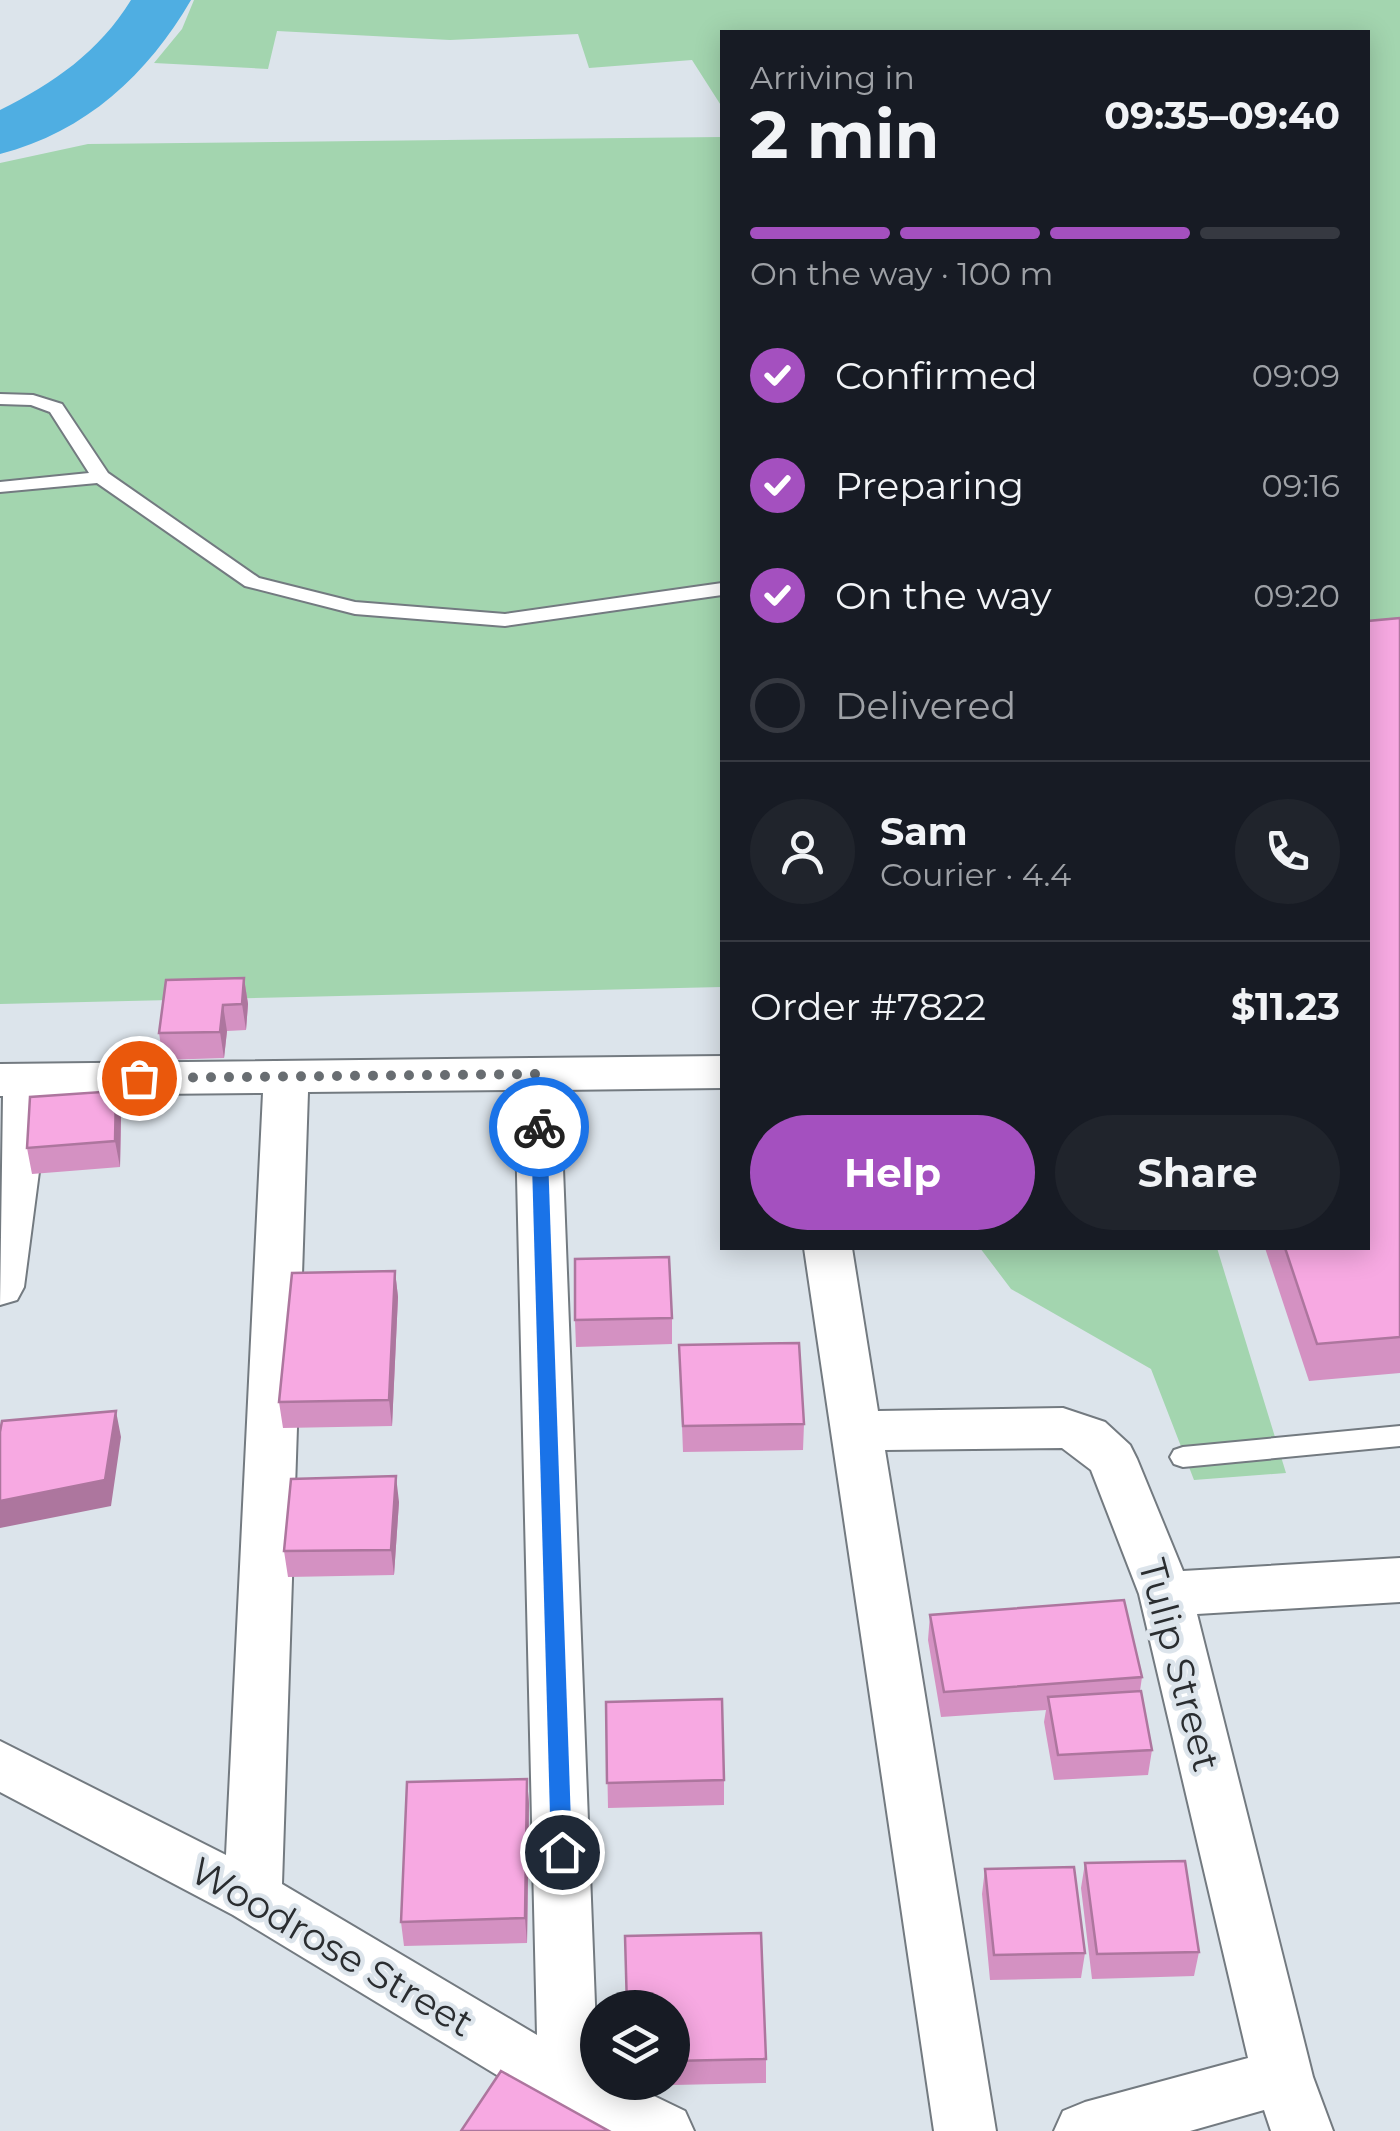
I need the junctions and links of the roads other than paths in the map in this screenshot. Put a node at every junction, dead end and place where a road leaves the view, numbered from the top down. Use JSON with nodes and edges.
{"nodes":[{"id":1,"x":0,"y":399,"type":"edge"},
{"id":2,"x":101,"y":477,"type":"junction"},
{"id":3,"x":0,"y":487,"type":"edge"},
{"id":4,"x":720,"y":589,"type":"edge"},
{"id":5,"x":720,"y":1072,"type":"edge"},
{"id":6,"x":537,"y":1074,"type":"junction"},
{"id":7,"x":286,"y":1076,"type":"junction"},
{"id":8,"x":14,"y":1079,"type":"edge"},
{"id":9,"x":828,"y":1250,"type":"edge"},
{"id":10,"x":0,"y":1286,"type":"edge"},
{"id":11,"x":857,"y":1431,"type":"junction"},
{"id":12,"x":1400,"y":1436,"type":"edge"},
{"id":13,"x":1183,"y":1457,"type":"dead end"},
{"id":14,"x":1400,"y":1580,"type":"edge"},
{"id":15,"x":1166,"y":1594,"type":"junction"},
{"id":16,"x":0,"y":1766,"type":"edge"},
{"id":17,"x":253,"y":1897,"type":"junction"},
{"id":18,"x":569,"y":2086,"type":"junction"},
{"id":19,"x":1293,"y":2104,"type":"edge"},
{"id":20,"x":663,"y":2131,"type":"edge"},
{"id":21,"x":965,"y":2131,"type":"edge"},
{"id":22,"x":1085,"y":2131,"type":"edge"}],
"edges":[{"from":1,"to":2,"type":"lane"},
{"from":2,"to":3,"type":"lane"},
{"from":2,"to":4,"type":"lane"},
{"from":5,"to":6,"type":"street"},
{"from":6,"to":7,"type":"street"},
{"from":6,"to":18,"type":"street"},
{"from":7,"to":8,"type":"street"},
{"from":7,"to":17,"type":"street"},
{"from":8,"to":10,"type":"street"},
{"from":9,"to":11,"type":"street"},
{"from":11,"to":15,"type":"street","name":"Tulip Street"},
{"from":11,"to":21,"type":"street"},
{"from":12,"to":13,"type":"lane"},
{"from":14,"to":15,"type":"street"},
{"from":15,"to":19,"type":"street","name":"Tulip Street"},
{"from":16,"to":17,"type":"street","name":"Woodrose Street"},
{"from":17,"to":18,"type":"street","name":"Woodrose Street"},
{"from":18,"to":20,"type":"street","name":"Woodrose Street"},
{"from":19,"to":22,"type":"street"}]}
